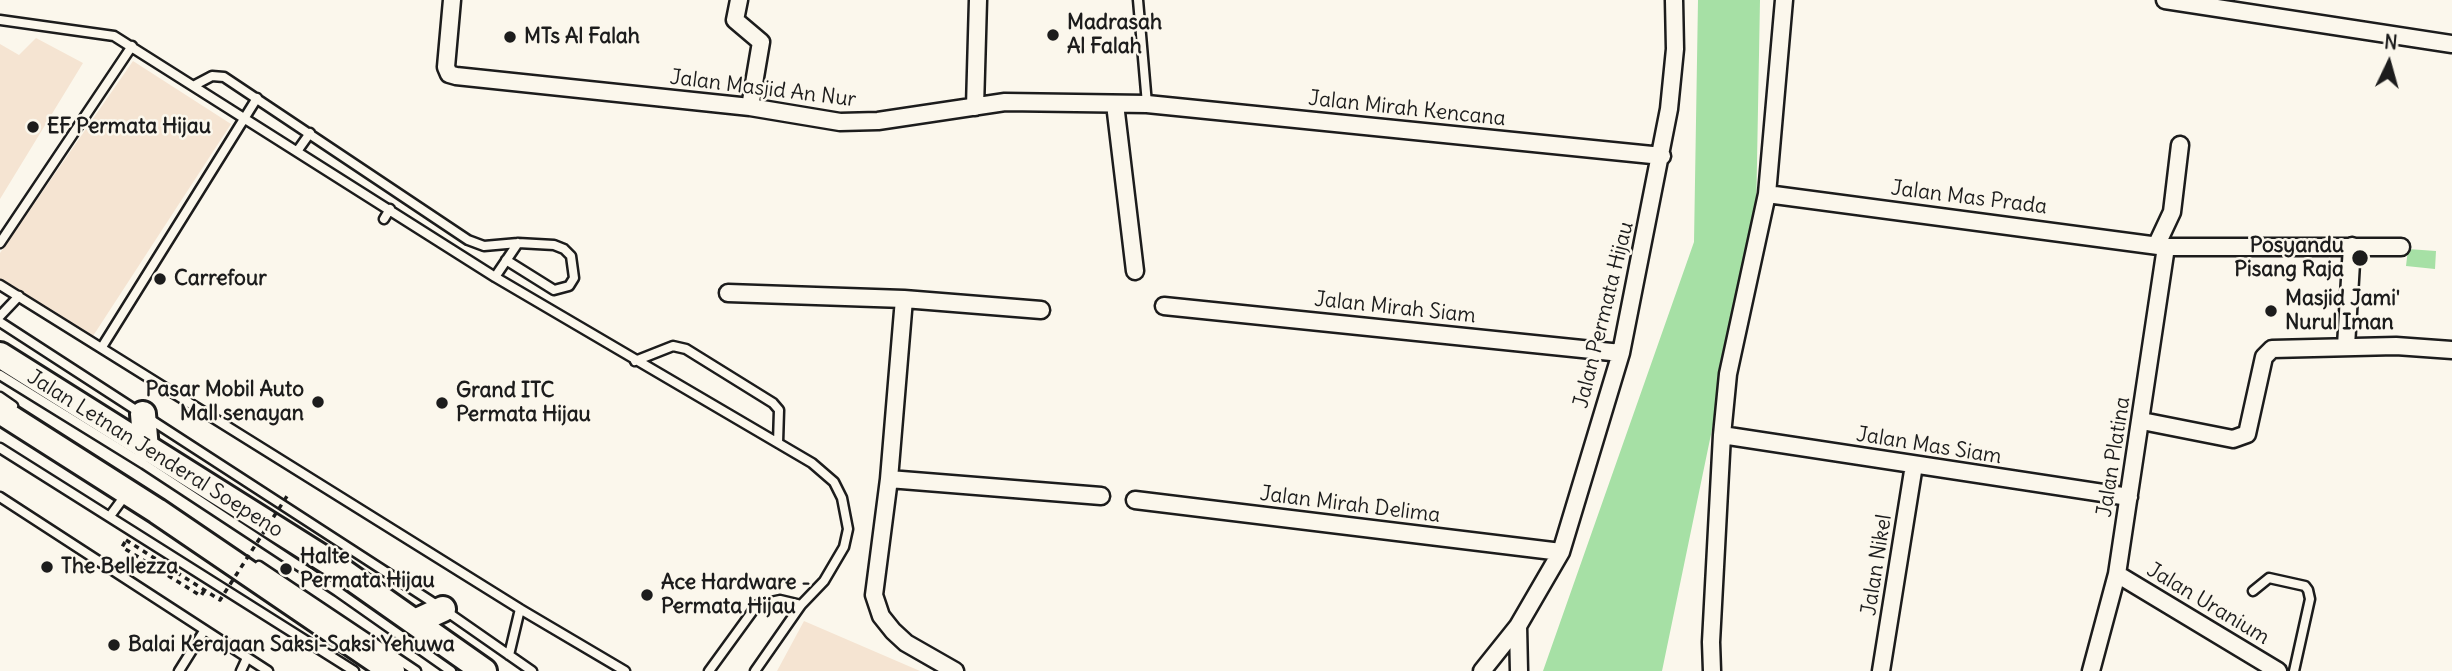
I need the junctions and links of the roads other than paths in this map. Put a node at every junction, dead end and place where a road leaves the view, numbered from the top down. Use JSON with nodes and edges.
{"nodes":[{"id":1,"x":452,"y":0,"type":"edge"},
{"id":2,"x":739,"y":0,"type":"edge"},
{"id":3,"x":978,"y":0,"type":"edge"},
{"id":4,"x":1138,"y":0,"type":"edge"},
{"id":5,"x":1674,"y":0,"type":"edge"},
{"id":6,"x":1784,"y":0,"type":"edge"},
{"id":7,"x":2165,"y":0,"type":"edge"},
{"id":8,"x":0,"y":20,"type":"edge"},
{"id":9,"x":2452,"y":44,"type":"edge"},
{"id":10,"x":132,"y":46,"type":"junction"},
{"id":11,"x":195,"y":85,"type":"junction"},
{"id":12,"x":257,"y":98,"type":"junction"},
{"id":13,"x":1115,"y":104,"type":"junction"},
{"id":14,"x":1147,"y":104,"type":"junction"},
{"id":15,"x":750,"y":107,"type":"junction"},
{"id":16,"x":975,"y":107,"type":"junction"},
{"id":17,"x":245,"y":116,"type":"junction"},
{"id":18,"x":310,"y":133,"type":"junction"},
{"id":19,"x":2180,"y":145,"type":"dead end"},
{"id":20,"x":298,"y":150,"type":"junction"},
{"id":21,"x":1662,"y":156,"type":"junction"},
{"id":22,"x":1767,"y":194,"type":"junction"},
{"id":23,"x":390,"y":209,"type":"junction"},
{"id":24,"x":384,"y":219,"type":"dead end"},
{"id":25,"x":0,"y":243,"type":"edge"},
{"id":26,"x":519,"y":243,"type":"junction"},
{"id":27,"x":2161,"y":245,"type":"junction"},
{"id":28,"x":2352,"y":246,"type":"junction"},
{"id":29,"x":2401,"y":247,"type":"dead end"},
{"id":30,"x":506,"y":260,"type":"junction"},
{"id":31,"x":1135,"y":271,"type":"dead end"},
{"id":32,"x":495,"y":277,"type":"junction"},
{"id":33,"x":0,"y":285,"type":"edge"},
{"id":34,"x":727,"y":293,"type":"dead end"},
{"id":35,"x":19,"y":296,"type":"junction"},
{"id":36,"x":904,"y":299,"type":"junction"},
{"id":37,"x":1164,"y":306,"type":"dead end"},
{"id":38,"x":1041,"y":310,"type":"dead end"},
{"id":39,"x":0,"y":316,"type":"edge"},
{"id":40,"x":0,"y":322,"type":"edge"},
{"id":41,"x":2346,"y":346,"type":"junction"},
{"id":42,"x":102,"y":347,"type":"junction"},
{"id":43,"x":2452,"y":349,"type":"edge"},
{"id":44,"x":1621,"y":353,"type":"junction"},
{"id":45,"x":0,"y":355,"type":"edge"},
{"id":46,"x":635,"y":361,"type":"junction"},
{"id":47,"x":0,"y":375,"type":"edge"},
{"id":48,"x":0,"y":397,"type":"edge"},
{"id":49,"x":12,"y":412,"type":"edge"},
{"id":50,"x":143,"y":414,"type":"junction"},
{"id":51,"x":2142,"y":421,"type":"junction"},
{"id":52,"x":1722,"y":435,"type":"junction"},
{"id":53,"x":69,"y":443,"type":"dead end"},
{"id":54,"x":778,"y":443,"type":"junction"},
{"id":55,"x":0,"y":448,"type":"edge"},
{"id":56,"x":146,"y":449,"type":"junction"},
{"id":57,"x":1914,"y":465,"type":"junction"},
{"id":58,"x":889,"y":479,"type":"junction"},
{"id":59,"x":127,"y":492,"type":"junction"},
{"id":60,"x":1101,"y":496,"type":"dead end"},
{"id":61,"x":0,"y":497,"type":"edge"},
{"id":62,"x":2129,"y":498,"type":"junction"},
{"id":63,"x":1135,"y":500,"type":"dead end"},
{"id":64,"x":110,"y":516,"type":"junction"},
{"id":65,"x":209,"y":533,"type":"dead end"},
{"id":66,"x":1560,"y":552,"type":"junction"},
{"id":67,"x":255,"y":563,"type":"dead end"},
{"id":68,"x":2117,"y":574,"type":"junction"},
{"id":69,"x":2253,"y":591,"type":"dead end"},
{"id":70,"x":801,"y":605,"type":"junction"},
{"id":71,"x":443,"y":609,"type":"junction"},
{"id":72,"x":520,"y":609,"type":"junction"},
{"id":73,"x":417,"y":621,"type":"junction"},
{"id":74,"x":1518,"y":625,"type":"junction"},
{"id":75,"x":204,"y":631,"type":"junction"},
{"id":76,"x":509,"y":655,"type":"junction"},
{"id":77,"x":247,"y":658,"type":"junction"},
{"id":78,"x":179,"y":671,"type":"edge"},
{"id":79,"x":241,"y":671,"type":"edge"},
{"id":80,"x":268,"y":671,"type":"edge"},
{"id":81,"x":354,"y":671,"type":"edge"},
{"id":82,"x":392,"y":671,"type":"edge"},
{"id":83,"x":416,"y":671,"type":"edge"},
{"id":84,"x":451,"y":671,"type":"edge"},
{"id":85,"x":484,"y":671,"type":"edge"},
{"id":86,"x":532,"y":671,"type":"edge"},
{"id":87,"x":625,"y":671,"type":"edge"},
{"id":88,"x":709,"y":671,"type":"edge"},
{"id":89,"x":755,"y":671,"type":"edge"},
{"id":90,"x":955,"y":671,"type":"edge"},
{"id":91,"x":1482,"y":671,"type":"edge"},
{"id":92,"x":1518,"y":671,"type":"edge"},
{"id":93,"x":1712,"y":671,"type":"edge"},
{"id":94,"x":1881,"y":671,"type":"edge"},
{"id":95,"x":2091,"y":671,"type":"edge"},
{"id":96,"x":2278,"y":671,"type":"edge"},
{"id":97,"x":2294,"y":671,"type":"edge"}],
"edges":[{"from":1,"to":15,"type":"street","name":"Jalan Masjid An Nur"},
{"from":2,"to":15,"type":"street"},
{"from":3,"to":16,"type":"street"},
{"from":4,"to":14,"type":"lane"},
{"from":5,"to":21,"type":"street","name":"Jalan Permata Hijau"},
{"from":6,"to":22,"type":"street"},
{"from":7,"to":9,"type":"street"},
{"from":8,"to":10,"type":"lane"},
{"from":10,"to":11,"type":"lane"},
{"from":10,"to":25,"type":"lane"},
{"from":11,"to":12,"type":"lane"},
{"from":11,"to":17,"type":"lane"},
{"from":12,"to":17,"type":"lane"},
{"from":12,"to":18,"type":"lane"},
{"from":13,"to":14,"type":"street","name":"Jalan Masjid An Nur"},
{"from":13,"to":16,"type":"street","name":"Jalan Masjid An Nur"},
{"from":13,"to":31,"type":"street"},
{"from":14,"to":21,"type":"street","name":"Jalan Mirah Kencana"},
{"from":15,"to":16,"type":"street","name":"Jalan Masjid An Nur"},
{"from":17,"to":20,"type":"lane"},
{"from":17,"to":42,"type":"lane"},
{"from":18,"to":20,"type":"lane"},
{"from":18,"to":26,"type":"lane"},
{"from":19,"to":27,"type":"street","name":"Jalan Platina"},
{"from":20,"to":23,"type":"lane"},
{"from":21,"to":44,"type":"street","name":"Jalan Permata Hijau"},
{"from":22,"to":27,"type":"street","name":"Jalan Mas Prada"},
{"from":22,"to":52,"type":"street"},
{"from":23,"to":24,"type":"lane"},
{"from":23,"to":32,"type":"lane"},
{"from":26,"to":30,"type":"lane"},
{"from":26,"to":30,"type":"lane"},
{"from":27,"to":28,"type":"street","name":"Jalan Mas Prada"},
{"from":27,"to":51,"type":"street","name":"Jalan Platina"},
{"from":28,"to":29,"type":"street","name":"Jalan Mas Prada"},
{"from":28,"to":41,"type":"street"},
{"from":30,"to":32,"type":"lane"},
{"from":32,"to":46,"type":"lane"},
{"from":33,"to":35,"type":"lane"},
{"from":34,"to":36,"type":"street"},
{"from":35,"to":39,"type":"lane"},
{"from":35,"to":42,"type":"lane"},
{"from":36,"to":38,"type":"street"},
{"from":36,"to":58,"type":"street"},
{"from":37,"to":44,"type":"street","name":"Jalan Mirah Siam"},
{"from":40,"to":50,"type":"lane"},
{"from":41,"to":43,"type":"street"},
{"from":41,"to":51,"type":"street"},
{"from":42,"to":72,"type":"lane"},
{"from":44,"to":66,"type":"street","name":"Jalan Permata Hijau"},
{"from":45,"to":56,"type":"main road","name":"Jalan Letnan Jenderal Soepeno"},
{"from":46,"to":54,"type":"lane"},
{"from":46,"to":54,"type":"lane"},
{"from":47,"to":84,"type":"lane"},
{"from":48,"to":49,"type":"lane"},
{"from":49,"to":59,"type":"main road"},
{"from":50,"to":56,"type":"main road"},
{"from":50,"to":71,"type":"lane"},
{"from":51,"to":62,"type":"street","name":"Jalan Platina"},
{"from":52,"to":57,"type":"street","name":"Jalan Mas Siam"},
{"from":52,"to":93,"type":"street"},
{"from":53,"to":65,"type":"lane"},
{"from":54,"to":70,"type":"lane"},
{"from":55,"to":64,"type":"lane"},
{"from":56,"to":73,"type":"main road","name":"Jalan Letnan Jenderal Soepeno"},
{"from":57,"to":62,"type":"street","name":"Jalan Mas Siam"},
{"from":57,"to":94,"type":"street","name":"Jalan Nikel"},
{"from":58,"to":60,"type":"street"},
{"from":58,"to":90,"type":"street"},
{"from":59,"to":64,"type":"lane"},
{"from":59,"to":82,"type":"main road"},
{"from":61,"to":75,"type":"lane"},
{"from":62,"to":68,"type":"street","name":"Jalan Platina"},
{"from":63,"to":66,"type":"street","name":"Jalan Mirah Delima"},
{"from":64,"to":81,"type":"lane"},
{"from":66,"to":74,"type":"street","name":"Jalan Permata Hijau"},
{"from":67,"to":83,"type":"lane"},
{"from":68,"to":95,"type":"street","name":"Jalan Platina"},
{"from":68,"to":96,"type":"street","name":"Jalan Uranium"},
{"from":69,"to":97,"type":"lane"},
{"from":70,"to":88,"type":"lane"},
{"from":70,"to":89,"type":"lane"},
{"from":71,"to":73,"type":"main road"},
{"from":71,"to":76,"type":"lane"},
{"from":72,"to":76,"type":"lane"},
{"from":72,"to":87,"type":"lane"},
{"from":73,"to":85,"type":"main road","name":"Jalan Letnan Jenderal Soepeno"},
{"from":74,"to":91,"type":"street","name":"Jalan Permata Hijau"},
{"from":74,"to":92,"type":"street","name":"Jalan Permata Hijau"},
{"from":75,"to":77,"type":"lane"},
{"from":75,"to":78,"type":"lane"},
{"from":76,"to":86,"type":"lane"},
{"from":77,"to":79,"type":"lane"},
{"from":77,"to":80,"type":"lane"}]}
